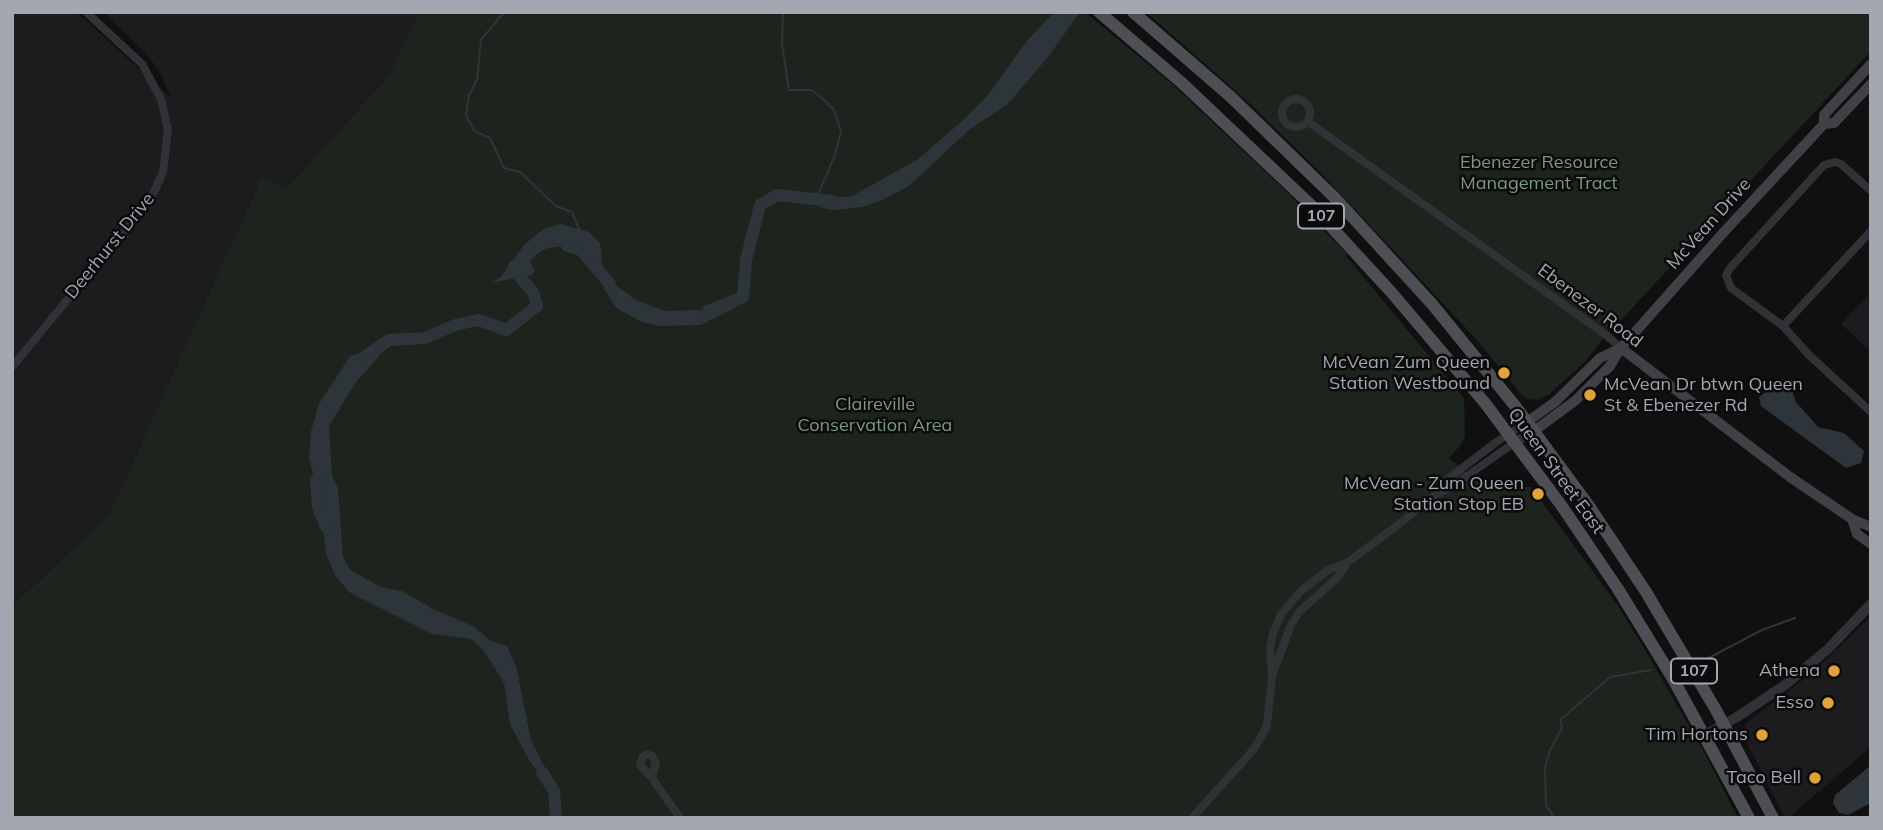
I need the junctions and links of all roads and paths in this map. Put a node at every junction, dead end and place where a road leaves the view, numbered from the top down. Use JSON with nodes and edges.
{"nodes":[{"id":1,"x":86,"y":12,"type":"edge"},
{"id":2,"x":1098,"y":12,"type":"edge"},
{"id":3,"x":1133,"y":12,"type":"edge"},
{"id":4,"x":1870,"y":66,"type":"edge"},
{"id":5,"x":1871,"y":83,"type":"edge"},
{"id":6,"x":1307,"y":121,"type":"dead end"},
{"id":7,"x":1824,"y":124,"type":"junction"},
{"id":8,"x":1871,"y":191,"type":"edge"},
{"id":9,"x":1871,"y":231,"type":"edge"},
{"id":10,"x":1783,"y":326,"type":"junction"},
{"id":11,"x":1620,"y":348,"type":"junction"},
{"id":12,"x":12,"y":367,"type":"edge"},
{"id":13,"x":1871,"y":412,"type":"edge"},
{"id":14,"x":1531,"y":426,"type":"junction"},
{"id":15,"x":1512,"y":438,"type":"junction"},
{"id":16,"x":1852,"y":519,"type":"junction"},
{"id":17,"x":1871,"y":527,"type":"edge"},
{"id":18,"x":1871,"y":544,"type":"edge"},
{"id":19,"x":1348,"y":562,"type":"junction"},
{"id":20,"x":1871,"y":604,"type":"edge"},
{"id":21,"x":1272,"y":676,"type":"junction"},
{"id":22,"x":1724,"y":724,"type":"junction"},
{"id":23,"x":1705,"y":735,"type":"junction"},
{"id":24,"x":652,"y":778,"type":"dead end"},
{"id":25,"x":680,"y":818,"type":"edge"},
{"id":26,"x":1192,"y":818,"type":"edge"},
{"id":27,"x":1749,"y":818,"type":"edge"},
{"id":28,"x":1773,"y":818,"type":"edge"}],
"edges":[{"from":1,"to":12,"type":"street","name":"Deerhurst Drive"},
{"from":2,"to":15,"type":"main road","name":"Queen Street East","number":"107"},
{"from":3,"to":14,"type":"main road","name":"Queen Street East","number":"107"},
{"from":4,"to":7,"type":"main road","name":"McVean Drive"},
{"from":5,"to":7,"type":"main road","name":"McVean Drive"},
{"from":6,"to":11,"type":"street","name":"Ebenezer Road"},
{"from":7,"to":11,"type":"main road","name":"McVean Drive"},
{"from":8,"to":10,"type":"street"},
{"from":9,"to":10,"type":"street"},
{"from":10,"to":13,"type":"street"},
{"from":11,"to":14,"type":"main road","name":"McVean Drive"},
{"from":11,"to":16,"type":"main road","name":"Ebenezer Road"},
{"from":14,"to":15,"type":"street","name":"McVean Drive"},
{"from":14,"to":22,"type":"main road","name":"Queen Street East","number":"107"},
{"from":15,"to":19,"type":"street"},
{"from":15,"to":23,"type":"main road","name":"Queen Street East","number":"107"},
{"from":16,"to":17,"type":"main road","name":"Ebenezer Road"},
{"from":16,"to":18,"type":"main road","name":"Ebenezer Road"},
{"from":19,"to":21,"type":"street"},
{"from":19,"to":21,"type":"street"},
{"from":20,"to":22,"type":"street"},
{"from":21,"to":26,"type":"street"},
{"from":22,"to":23,"type":"street"},
{"from":22,"to":28,"type":"main road","number":"107"},
{"from":23,"to":27,"type":"main road","name":"Queen Street East","number":"107"},
{"from":24,"to":25,"type":"street"}]}
